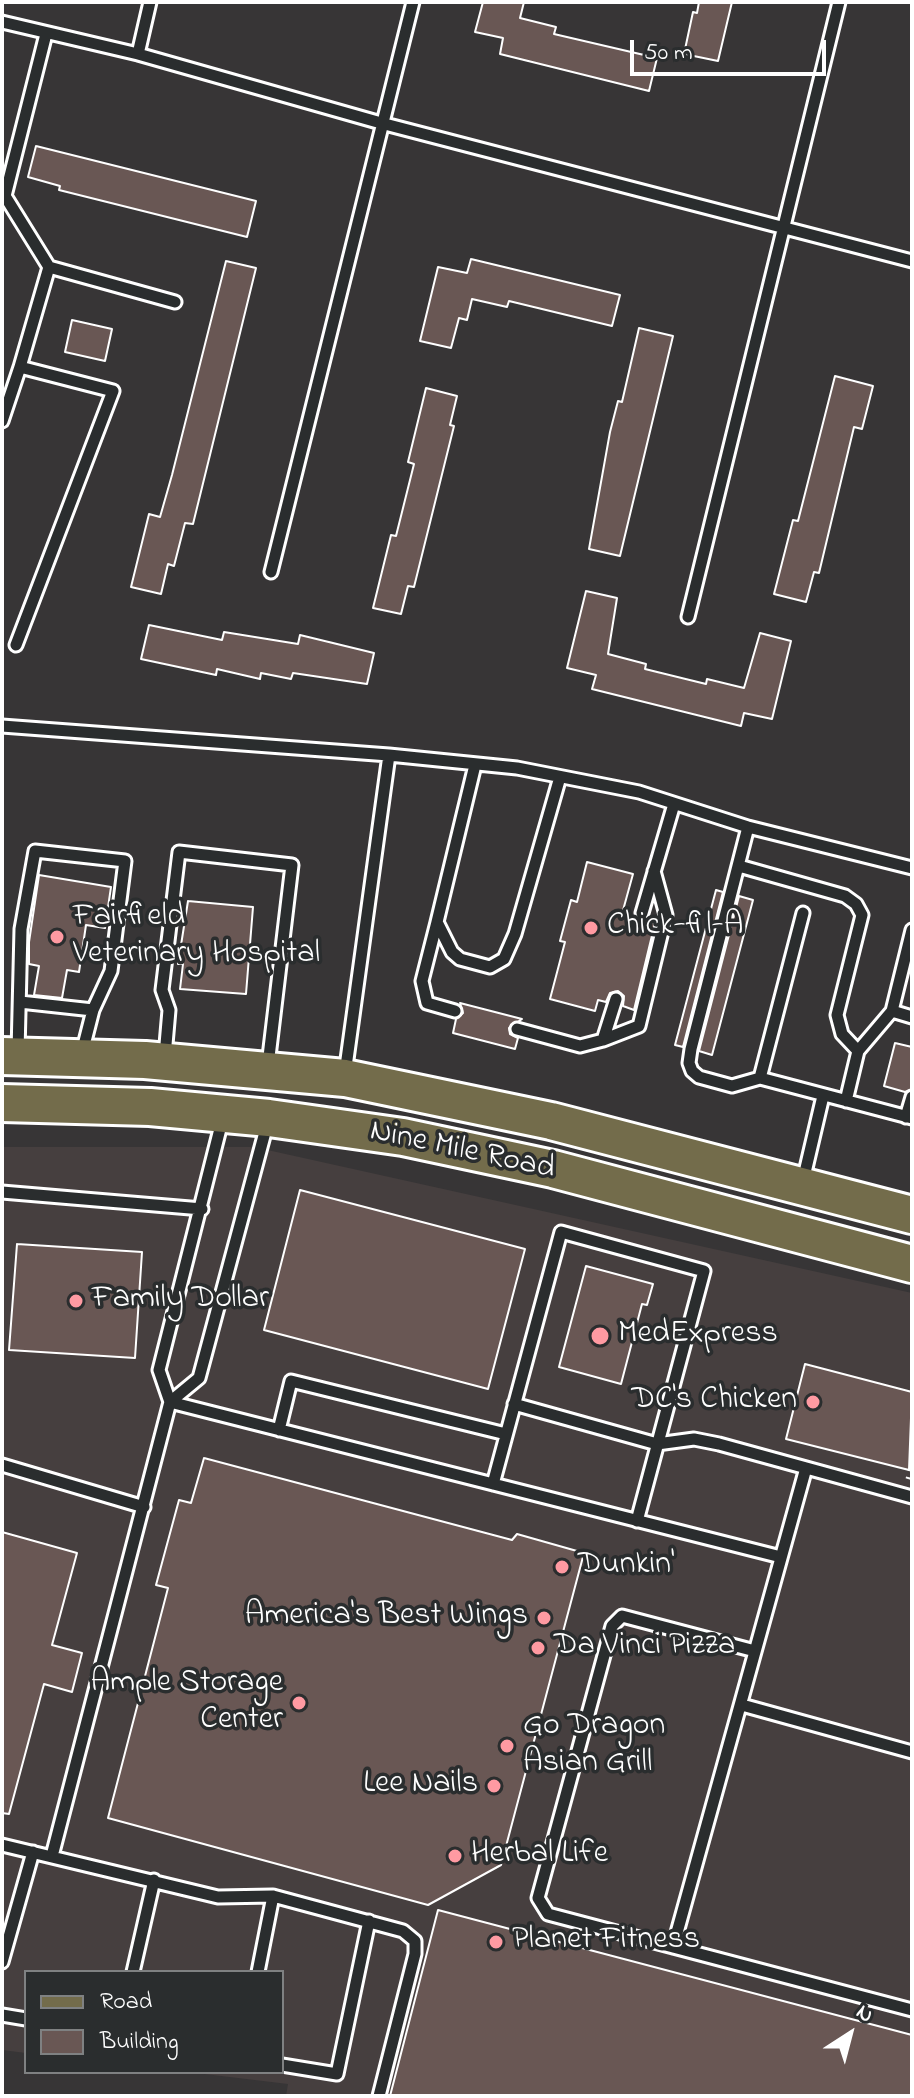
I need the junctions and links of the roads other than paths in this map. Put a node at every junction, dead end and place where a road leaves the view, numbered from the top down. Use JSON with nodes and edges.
{"nodes":[{"id":1,"x":150,"y":2,"type":"edge"},
{"id":2,"x":413,"y":2,"type":"edge"},
{"id":3,"x":839,"y":2,"type":"edge"},
{"id":4,"x":2,"y":22,"type":"edge"},
{"id":5,"x":46,"y":34,"type":"junction"},
{"id":6,"x":138,"y":54,"type":"junction"},
{"id":7,"x":381,"y":123,"type":"junction"},
{"id":8,"x":784,"y":227,"type":"junction"},
{"id":9,"x":912,"y":261,"type":"edge"},
{"id":10,"x":49,"y":267,"type":"junction"},
{"id":11,"x":175,"y":302,"type":"dead end"},
{"id":12,"x":20,"y":367,"type":"junction"},
{"id":13,"x":2,"y":421,"type":"edge"},
{"id":14,"x":271,"y":572,"type":"dead end"},
{"id":15,"x":688,"y":617,"type":"dead end"},
{"id":16,"x":16,"y":645,"type":"dead end"},
{"id":17,"x":2,"y":726,"type":"edge"},
{"id":18,"x":389,"y":755,"type":"junction"},
{"id":19,"x":475,"y":765,"type":"junction"},
{"id":20,"x":560,"y":777,"type":"junction"},
{"id":21,"x":674,"y":804,"type":"junction"},
{"id":22,"x":748,"y":827,"type":"junction"},
{"id":23,"x":739,"y":866,"type":"junction"},
{"id":24,"x":912,"y":868,"type":"edge"},
{"id":25,"x":654,"y":871,"type":"junction"},
{"id":26,"x":642,"y":913,"type":"dead end"},
{"id":27,"x":803,"y":913,"type":"dead end"},
{"id":28,"x":437,"y":922,"type":"junction"},
{"id":29,"x":912,"y":930,"type":"edge"},
{"id":30,"x":616,"y":999,"type":"dead end"},
{"id":31,"x":20,"y":1002,"type":"junction"},
{"id":32,"x":93,"y":1010,"type":"junction"},
{"id":33,"x":455,"y":1011,"type":"dead end"},
{"id":34,"x":892,"y":1011,"type":"junction"},
{"id":35,"x":912,"y":1017,"type":"edge"},
{"id":36,"x":517,"y":1029,"type":"dead end"},
{"id":37,"x":603,"y":1040,"type":"junction"},
{"id":38,"x":858,"y":1051,"type":"junction"},
{"id":39,"x":10,"y":1056,"type":"edge"},
{"id":40,"x":81,"y":1057,"type":"junction"},
{"id":41,"x":164,"y":1061,"type":"junction"},
{"id":42,"x":268,"y":1070,"type":"junction"},
{"id":43,"x":345,"y":1078,"type":"junction"},
{"id":44,"x":760,"y":1078,"type":"junction"},
{"id":45,"x":823,"y":1096,"type":"junction"},
{"id":46,"x":912,"y":1097,"type":"edge"},
{"id":47,"x":846,"y":1101,"type":"junction"},
{"id":48,"x":2,"y":1103,"type":"edge"},
{"id":49,"x":223,"y":1115,"type":"junction"},
{"id":50,"x":269,"y":1118,"type":"junction"},
{"id":51,"x":909,"y":1118,"type":"edge"},
{"id":52,"x":802,"y":1186,"type":"junction"},
{"id":53,"x":2,"y":1192,"type":"edge"},
{"id":54,"x":202,"y":1209,"type":"junction"},
{"id":55,"x":912,"y":1215,"type":"edge"},
{"id":56,"x":912,"y":1264,"type":"edge"},
{"id":57,"x":170,"y":1402,"type":"junction"},
{"id":58,"x":514,"y":1404,"type":"junction"},
{"id":59,"x":279,"y":1430,"type":"junction"},
{"id":60,"x":506,"y":1434,"type":"junction"},
{"id":61,"x":657,"y":1444,"type":"junction"},
{"id":62,"x":2,"y":1465,"type":"edge"},
{"id":63,"x":806,"y":1468,"type":"junction"},
{"id":64,"x":493,"y":1484,"type":"junction"},
{"id":65,"x":912,"y":1497,"type":"edge"},
{"id":66,"x":144,"y":1507,"type":"junction"},
{"id":67,"x":637,"y":1521,"type":"junction"},
{"id":68,"x":781,"y":1557,"type":"junction"},
{"id":69,"x":755,"y":1651,"type":"junction"},
{"id":70,"x":742,"y":1705,"type":"junction"},
{"id":71,"x":912,"y":1752,"type":"edge"},
{"id":72,"x":2,"y":1845,"type":"edge"},
{"id":73,"x":33,"y":1852,"type":"junction"},
{"id":74,"x":52,"y":1856,"type":"junction"},
{"id":75,"x":154,"y":1880,"type":"junction"},
{"id":76,"x":273,"y":1896,"type":"junction"},
{"id":77,"x":369,"y":1921,"type":"junction"},
{"id":78,"x":673,"y":1947,"type":"junction"},
{"id":79,"x":2,"y":1962,"type":"edge"},
{"id":80,"x":133,"y":1970,"type":"edge"},
{"id":81,"x":258,"y":1970,"type":"edge"},
{"id":82,"x":912,"y":2010,"type":"edge"},
{"id":83,"x":2,"y":2015,"type":"edge"},
{"id":84,"x":24,"y":2019,"type":"edge"},
{"id":85,"x":284,"y":2065,"type":"edge"},
{"id":86,"x":379,"y":2096,"type":"edge"}],
"edges":[{"from":1,"to":6,"type":"lane"},
{"from":2,"to":7,"type":"lane"},
{"from":3,"to":8,"type":"lane"},
{"from":4,"to":5,"type":"lane"},
{"from":5,"to":6,"type":"lane"},
{"from":5,"to":10,"type":"lane"},
{"from":6,"to":7,"type":"lane"},
{"from":7,"to":8,"type":"lane"},
{"from":7,"to":14,"type":"lane"},
{"from":8,"to":9,"type":"lane"},
{"from":8,"to":15,"type":"lane"},
{"from":10,"to":11,"type":"lane"},
{"from":10,"to":12,"type":"lane"},
{"from":12,"to":13,"type":"lane"},
{"from":12,"to":16,"type":"lane"},
{"from":17,"to":18,"type":"lane"},
{"from":18,"to":19,"type":"lane"},
{"from":18,"to":43,"type":"lane"},
{"from":19,"to":20,"type":"lane"},
{"from":19,"to":28,"type":"lane"},
{"from":20,"to":21,"type":"lane"},
{"from":20,"to":28,"type":"lane"},
{"from":21,"to":22,"type":"lane"},
{"from":21,"to":25,"type":"lane"},
{"from":22,"to":23,"type":"lane"},
{"from":22,"to":24,"type":"lane"},
{"from":23,"to":38,"type":"lane"},
{"from":23,"to":44,"type":"lane"},
{"from":25,"to":26,"type":"lane"},
{"from":25,"to":37,"type":"lane"},
{"from":27,"to":44,"type":"lane"},
{"from":28,"to":33,"type":"lane"},
{"from":29,"to":34,"type":"lane"},
{"from":30,"to":37,"type":"lane"},
{"from":31,"to":32,"type":"lane"},
{"from":31,"to":32,"type":"lane"},
{"from":31,"to":39,"type":"lane"},
{"from":32,"to":40,"type":"lane"},
{"from":34,"to":35,"type":"lane"},
{"from":34,"to":38,"type":"lane"},
{"from":36,"to":37,"type":"lane"},
{"from":38,"to":47,"type":"lane"},
{"from":39,"to":40,"type":"main road","name":"Nine Mile Road"},
{"from":40,"to":41,"type":"main road","name":"Nine Mile Road"},
{"from":41,"to":42,"type":"main road","name":"Nine Mile Road"},
{"from":41,"to":42,"type":"lane"},
{"from":42,"to":43,"type":"main road","name":"Nine Mile Road"},
{"from":43,"to":52,"type":"main road","name":"Nine Mile Road"},
{"from":44,"to":45,"type":"lane"},
{"from":45,"to":47,"type":"lane"},
{"from":45,"to":52,"type":"lane"},
{"from":46,"to":51,"type":"lane"},
{"from":47,"to":51,"type":"lane"},
{"from":48,"to":49,"type":"main road","name":"Nine Mile Road"},
{"from":49,"to":50,"type":"main road","name":"Nine Mile Road"},
{"from":49,"to":54,"type":"lane"},
{"from":50,"to":56,"type":"main road","name":"Nine Mile Road"},
{"from":50,"to":57,"type":"lane"},
{"from":52,"to":55,"type":"main road","name":"Nine Mile Road"},
{"from":53,"to":54,"type":"lane"},
{"from":54,"to":57,"type":"lane"},
{"from":57,"to":59,"type":"lane"},
{"from":57,"to":66,"type":"lane"},
{"from":58,"to":60,"type":"lane"},
{"from":58,"to":61,"type":"lane"},
{"from":58,"to":61,"type":"lane"},
{"from":59,"to":60,"type":"lane"},
{"from":59,"to":64,"type":"lane"},
{"from":60,"to":64,"type":"lane"},
{"from":61,"to":63,"type":"lane"},
{"from":61,"to":67,"type":"lane"},
{"from":62,"to":66,"type":"lane"},
{"from":63,"to":65,"type":"lane"},
{"from":63,"to":68,"type":"lane"},
{"from":64,"to":67,"type":"lane"},
{"from":66,"to":74,"type":"lane"},
{"from":67,"to":68,"type":"lane"},
{"from":68,"to":69,"type":"lane"},
{"from":69,"to":70,"type":"lane"},
{"from":69,"to":78,"type":"lane"},
{"from":70,"to":71,"type":"lane"},
{"from":70,"to":78,"type":"lane"},
{"from":72,"to":73,"type":"lane"},
{"from":73,"to":74,"type":"lane"},
{"from":73,"to":79,"type":"lane"},
{"from":74,"to":75,"type":"lane"},
{"from":75,"to":76,"type":"lane"},
{"from":75,"to":80,"type":"lane"},
{"from":76,"to":77,"type":"lane"},
{"from":76,"to":81,"type":"lane"},
{"from":77,"to":85,"type":"lane"},
{"from":77,"to":86,"type":"lane"},
{"from":78,"to":82,"type":"lane"},
{"from":83,"to":84,"type":"lane"}]}
